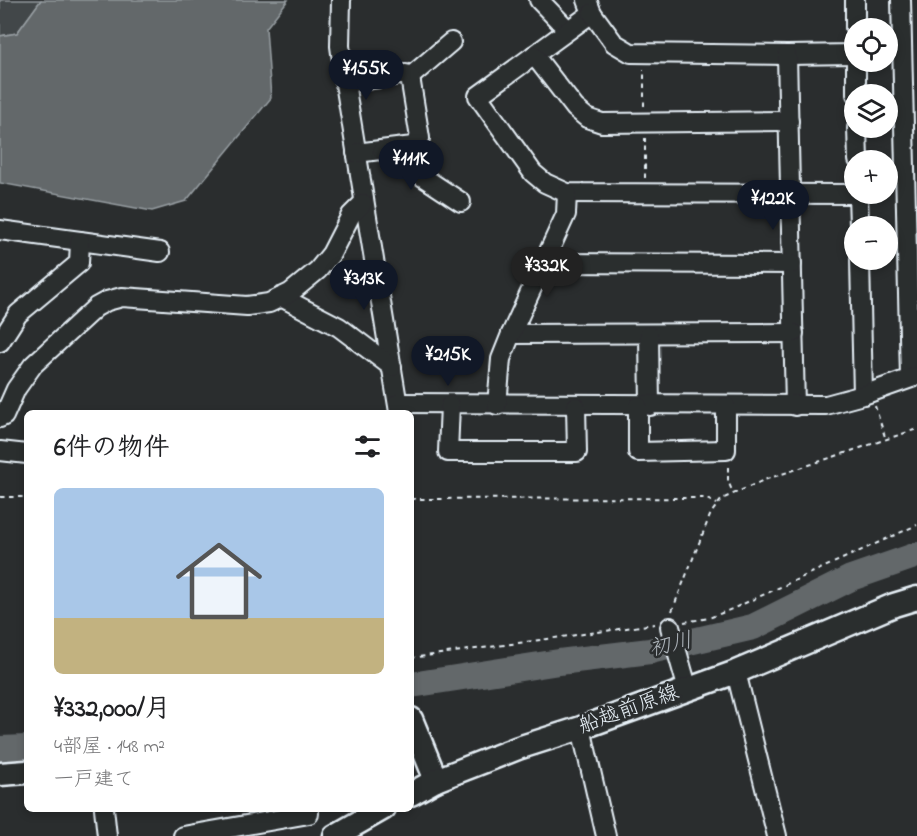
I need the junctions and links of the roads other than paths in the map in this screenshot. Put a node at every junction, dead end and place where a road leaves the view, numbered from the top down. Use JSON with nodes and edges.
{"nodes":[{"id":1,"x":342,"y":0,"type":"edge"},
{"id":2,"x":539,"y":0,"type":"edge"},
{"id":3,"x":855,"y":0,"type":"edge"},
{"id":4,"x":900,"y":0,"type":"edge"},
{"id":5,"x":589,"y":7,"type":"edge"},
{"id":6,"x":855,"y":18,"type":"edge"},
{"id":7,"x":567,"y":29,"type":"junction"},
{"id":8,"x":909,"y":41,"type":"edge"},
{"id":9,"x":451,"y":42,"type":"dead end"},
{"id":10,"x":534,"y":54,"type":"junction"},
{"id":11,"x":844,"y":54,"type":"edge"},
{"id":12,"x":788,"y":56,"type":"junction"},
{"id":13,"x":410,"y":77,"type":"junction"},
{"id":14,"x":345,"y":83,"type":"junction"},
{"id":15,"x":910,"y":106,"type":"edge"},
{"id":16,"x":789,"y":122,"type":"junction"},
{"id":17,"x":382,"y":150,"type":"junction"},
{"id":18,"x":356,"y":153,"type":"junction"},
{"id":19,"x":903,"y":183,"type":"edge"},
{"id":20,"x":790,"y":192,"type":"junction"},
{"id":21,"x":567,"y":193,"type":"junction"},
{"id":22,"x":844,"y":194,"type":"edge"},
{"id":23,"x":461,"y":201,"type":"dead end"},
{"id":24,"x":363,"y":203,"type":"junction"},
{"id":25,"x":0,"y":230,"type":"edge"},
{"id":26,"x":80,"y":241,"type":"junction"},
{"id":27,"x":912,"y":248,"type":"edge"},
{"id":28,"x":160,"y":252,"type":"dead end"},
{"id":29,"x":543,"y":263,"type":"junction"},
{"id":30,"x":792,"y":264,"type":"junction"},
{"id":31,"x":860,"y":270,"type":"edge"},
{"id":32,"x":281,"y":297,"type":"junction"},
{"id":33,"x":913,"y":312,"type":"edge"},
{"id":34,"x":794,"y":333,"type":"junction"},
{"id":35,"x":511,"y":334,"type":"junction"},
{"id":36,"x":649,"y":335,"type":"junction"},
{"id":37,"x":0,"y":342,"type":"edge"},
{"id":38,"x":392,"y":367,"type":"junction"},
{"id":39,"x":914,"y":377,"type":"edge"},
{"id":40,"x":866,"y":394,"type":"junction"},
{"id":41,"x":450,"y":405,"type":"junction"},
{"id":42,"x":497,"y":405,"type":"junction"},
{"id":43,"x":576,"y":406,"type":"junction"},
{"id":44,"x":644,"y":406,"type":"junction"},
{"id":45,"x":726,"y":406,"type":"junction"},
{"id":46,"x":795,"y":406,"type":"junction"},
{"id":47,"x":398,"y":408,"type":"edge"},
{"id":48,"x":0,"y":418,"type":"edge"},
{"id":49,"x":0,"y":451,"type":"edge"},
{"id":50,"x":24,"y":454,"type":"edge"},
{"id":51,"x":917,"y":598,"type":"edge"},
{"id":52,"x":670,"y":625,"type":"road end"},
{"id":53,"x":736,"y":672,"type":"junction"},
{"id":54,"x":687,"y":690,"type":"junction"},
{"id":55,"x":414,"y":726,"type":"edge"},
{"id":56,"x":581,"y":728,"type":"junction"},
{"id":57,"x":24,"y":772,"type":"edge"},
{"id":58,"x":0,"y":774,"type":"edge"},
{"id":59,"x":436,"y":780,"type":"junction"},
{"id":60,"x":414,"y":792,"type":"edge"},
{"id":61,"x":104,"y":812,"type":"edge"},
{"id":62,"x":309,"y":812,"type":"edge"},
{"id":63,"x":377,"y":812,"type":"edge"},
{"id":64,"x":107,"y":836,"type":"edge"},
{"id":65,"x":183,"y":836,"type":"edge"},
{"id":66,"x":335,"y":836,"type":"edge"},
{"id":67,"x":606,"y":836,"type":"edge"},
{"id":68,"x":777,"y":836,"type":"edge"}],
"edges":[{"from":1,"to":14,"type":"street"},
{"from":2,"to":7,"type":"street"},
{"from":3,"to":6,"type":"street"},
{"from":4,"to":8,"type":"street"},
{"from":5,"to":7,"type":"street"},
{"from":5,"to":12,"type":"street"},
{"from":7,"to":10,"type":"street"},
{"from":8,"to":15,"type":"street"},
{"from":9,"to":13,"type":"street"},
{"from":10,"to":16,"type":"street"},
{"from":10,"to":21,"type":"street"},
{"from":11,"to":12,"type":"street"},
{"from":12,"to":16,"type":"street"},
{"from":13,"to":14,"type":"street"},
{"from":13,"to":17,"type":"street"},
{"from":14,"to":18,"type":"street"},
{"from":15,"to":19,"type":"street"},
{"from":16,"to":20,"type":"street"},
{"from":17,"to":18,"type":"street"},
{"from":17,"to":23,"type":"street"},
{"from":18,"to":24,"type":"street"},
{"from":19,"to":27,"type":"street"},
{"from":20,"to":21,"type":"street"},
{"from":20,"to":22,"type":"street"},
{"from":20,"to":30,"type":"street"},
{"from":21,"to":29,"type":"street"},
{"from":24,"to":32,"type":"street"},
{"from":24,"to":38,"type":"street"},
{"from":25,"to":26,"type":"street"},
{"from":26,"to":28,"type":"street"},
{"from":26,"to":37,"type":"street"},
{"from":27,"to":33,"type":"street"},
{"from":29,"to":30,"type":"street"},
{"from":29,"to":35,"type":"street"},
{"from":30,"to":34,"type":"street"},
{"from":31,"to":40,"type":"street"},
{"from":32,"to":38,"type":"street"},
{"from":32,"to":48,"type":"street"},
{"from":33,"to":39,"type":"street"},
{"from":34,"to":36,"type":"street"},
{"from":34,"to":46,"type":"street"},
{"from":35,"to":36,"type":"street"},
{"from":35,"to":42,"type":"street"},
{"from":36,"to":44,"type":"street"},
{"from":38,"to":47,"type":"street"},
{"from":39,"to":40,"type":"street"},
{"from":40,"to":46,"type":"street"},
{"from":41,"to":42,"type":"street"},
{"from":41,"to":43,"type":"street"},
{"from":41,"to":47,"type":"street"},
{"from":42,"to":43,"type":"street"},
{"from":43,"to":44,"type":"street"},
{"from":44,"to":45,"type":"street"},
{"from":44,"to":45,"type":"street"},
{"from":45,"to":46,"type":"street"},
{"from":49,"to":50,"type":"street"},
{"from":51,"to":53,"type":"main road","name":"船越前原線"},
{"from":52,"to":54,"type":"street"},
{"from":53,"to":54,"type":"main road","name":"船越前原線"},
{"from":53,"to":68,"type":"street"},
{"from":54,"to":56,"type":"main road","name":"船越前原線"},
{"from":55,"to":59,"type":"main road"},
{"from":56,"to":59,"type":"main road","name":"船越前原線"},
{"from":56,"to":67,"type":"street"},
{"from":57,"to":58,"type":"main road"},
{"from":59,"to":60,"type":"main road","name":"船越前原線"},
{"from":61,"to":64,"type":"street"},
{"from":62,"to":65,"type":"street"},
{"from":63,"to":66,"type":"main road"}]}
